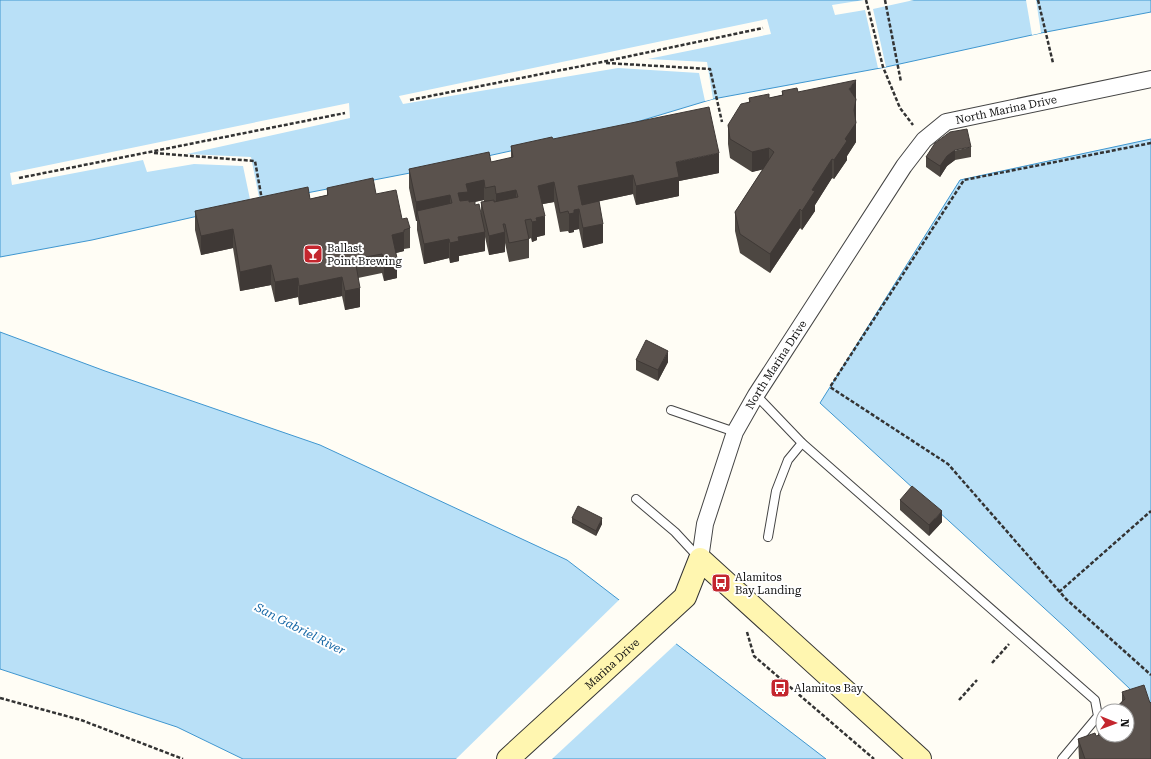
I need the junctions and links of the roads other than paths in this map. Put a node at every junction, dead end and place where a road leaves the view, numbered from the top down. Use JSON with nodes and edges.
{"nodes":[{"id":1,"x":1151,"y":79,"type":"edge"},
{"id":2,"x":756,"y":395,"type":"junction"},
{"id":3,"x":671,"y":410,"type":"dead end"},
{"id":4,"x":735,"y":432,"type":"junction"},
{"id":5,"x":802,"y":442,"type":"junction"},
{"id":6,"x":636,"y":499,"type":"dead end"},
{"id":7,"x":768,"y":537,"type":"dead end"},
{"id":8,"x":700,"y":559,"type":"junction"},
{"id":9,"x":508,"y":759,"type":"edge"},
{"id":10,"x":920,"y":759,"type":"edge"},
{"id":11,"x":1062,"y":759,"type":"edge"}],
"edges":[{"from":1,"to":2,"type":"street","name":"North Marina Drive"},
{"from":2,"to":4,"type":"street","name":"North Marina Drive"},
{"from":2,"to":5,"type":"lane"},
{"from":3,"to":4,"type":"lane"},
{"from":4,"to":8,"type":"street","name":"North Marina Drive"},
{"from":5,"to":7,"type":"lane"},
{"from":5,"to":11,"type":"lane"},
{"from":6,"to":8,"type":"lane"},
{"from":8,"to":9,"type":"main road","name":"Marina Drive"},
{"from":8,"to":10,"type":"main road"}]}
